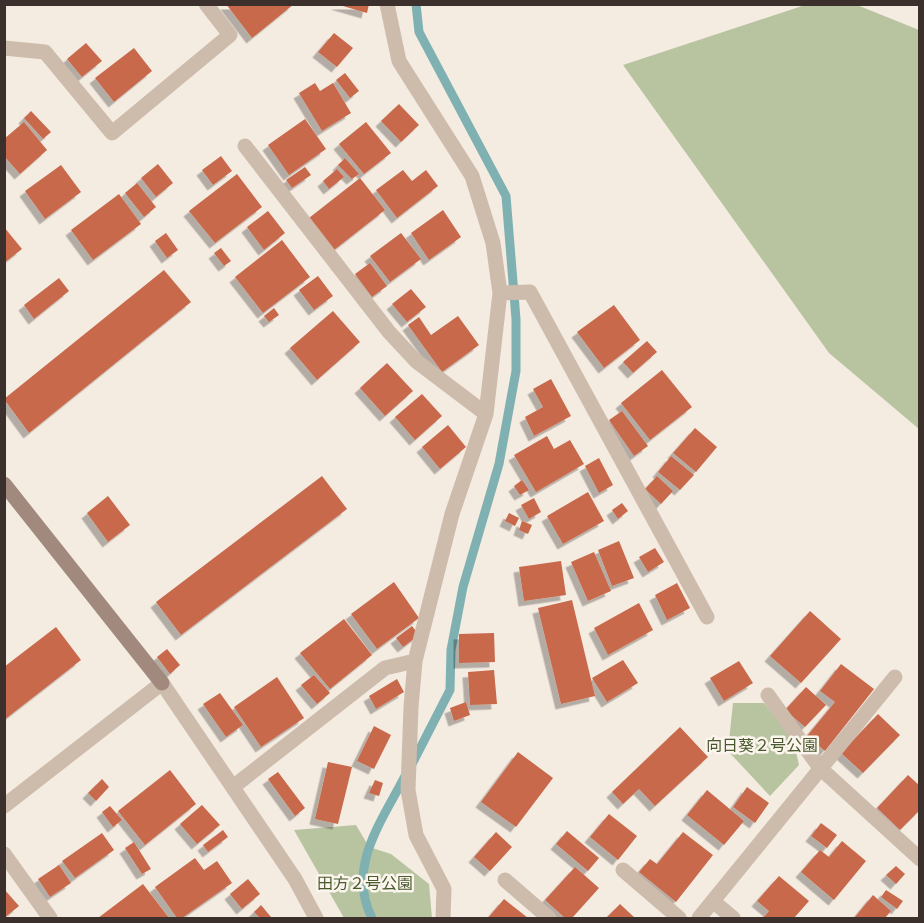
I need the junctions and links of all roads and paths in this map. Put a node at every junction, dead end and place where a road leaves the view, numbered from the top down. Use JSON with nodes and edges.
{"nodes":[{"id":1,"x":206,"y":4,"type":"edge"},
{"id":2,"x":387,"y":4,"type":"edge"},
{"id":3,"x":4,"y":48,"type":"edge"},
{"id":4,"x":246,"y":146,"type":"dead end"},
{"id":5,"x":500,"y":293,"type":"junction"},
{"id":6,"x":486,"y":414,"type":"junction"},
{"id":7,"x":4,"y":484,"type":"edge"},
{"id":8,"x":707,"y":617,"type":"dead end"},
{"id":9,"x":416,"y":661,"type":"junction"},
{"id":10,"x":895,"y":677,"type":"dead end"},
{"id":11,"x":162,"y":683,"type":"junction"},
{"id":12,"x":768,"y":694,"type":"dead end"},
{"id":13,"x":820,"y":768,"type":"junction"},
{"id":14,"x":233,"y":787,"type":"junction"},
{"id":15,"x":4,"y":806,"type":"edge"},
{"id":16,"x":4,"y":854,"type":"edge"},
{"id":17,"x":920,"y":859,"type":"edge"},
{"id":18,"x":623,"y":870,"type":"dead end"},
{"id":19,"x":505,"y":880,"type":"dead end"},
{"id":20,"x":714,"y":902,"type":"junction"},
{"id":21,"x":50,"y":918,"type":"edge"},
{"id":22,"x":316,"y":918,"type":"edge"},
{"id":23,"x":443,"y":918,"type":"edge"},
{"id":24,"x":549,"y":918,"type":"edge"},
{"id":25,"x":680,"y":918,"type":"edge"},
{"id":26,"x":699,"y":918,"type":"edge"},
{"id":27,"x":733,"y":918,"type":"edge"}],
"edges":[{"from":1,"to":3,"type":"street"},
{"from":2,"to":5,"type":"street"},
{"from":4,"to":6,"type":"street"},
{"from":5,"to":6,"type":"street"},
{"from":5,"to":8,"type":"street"},
{"from":6,"to":9,"type":"street"},
{"from":7,"to":11,"type":"street"},
{"from":9,"to":14,"type":"street"},
{"from":9,"to":23,"type":"street"},
{"from":10,"to":13,"type":"street"},
{"from":11,"to":14,"type":"street"},
{"from":11,"to":15,"type":"street"},
{"from":12,"to":13,"type":"street"},
{"from":13,"to":17,"type":"street"},
{"from":13,"to":20,"type":"street"},
{"from":14,"to":22,"type":"street"},
{"from":16,"to":21,"type":"street"},
{"from":18,"to":25,"type":"street"},
{"from":19,"to":24,"type":"street"},
{"from":20,"to":26,"type":"street"},
{"from":20,"to":27,"type":"street"}]}
